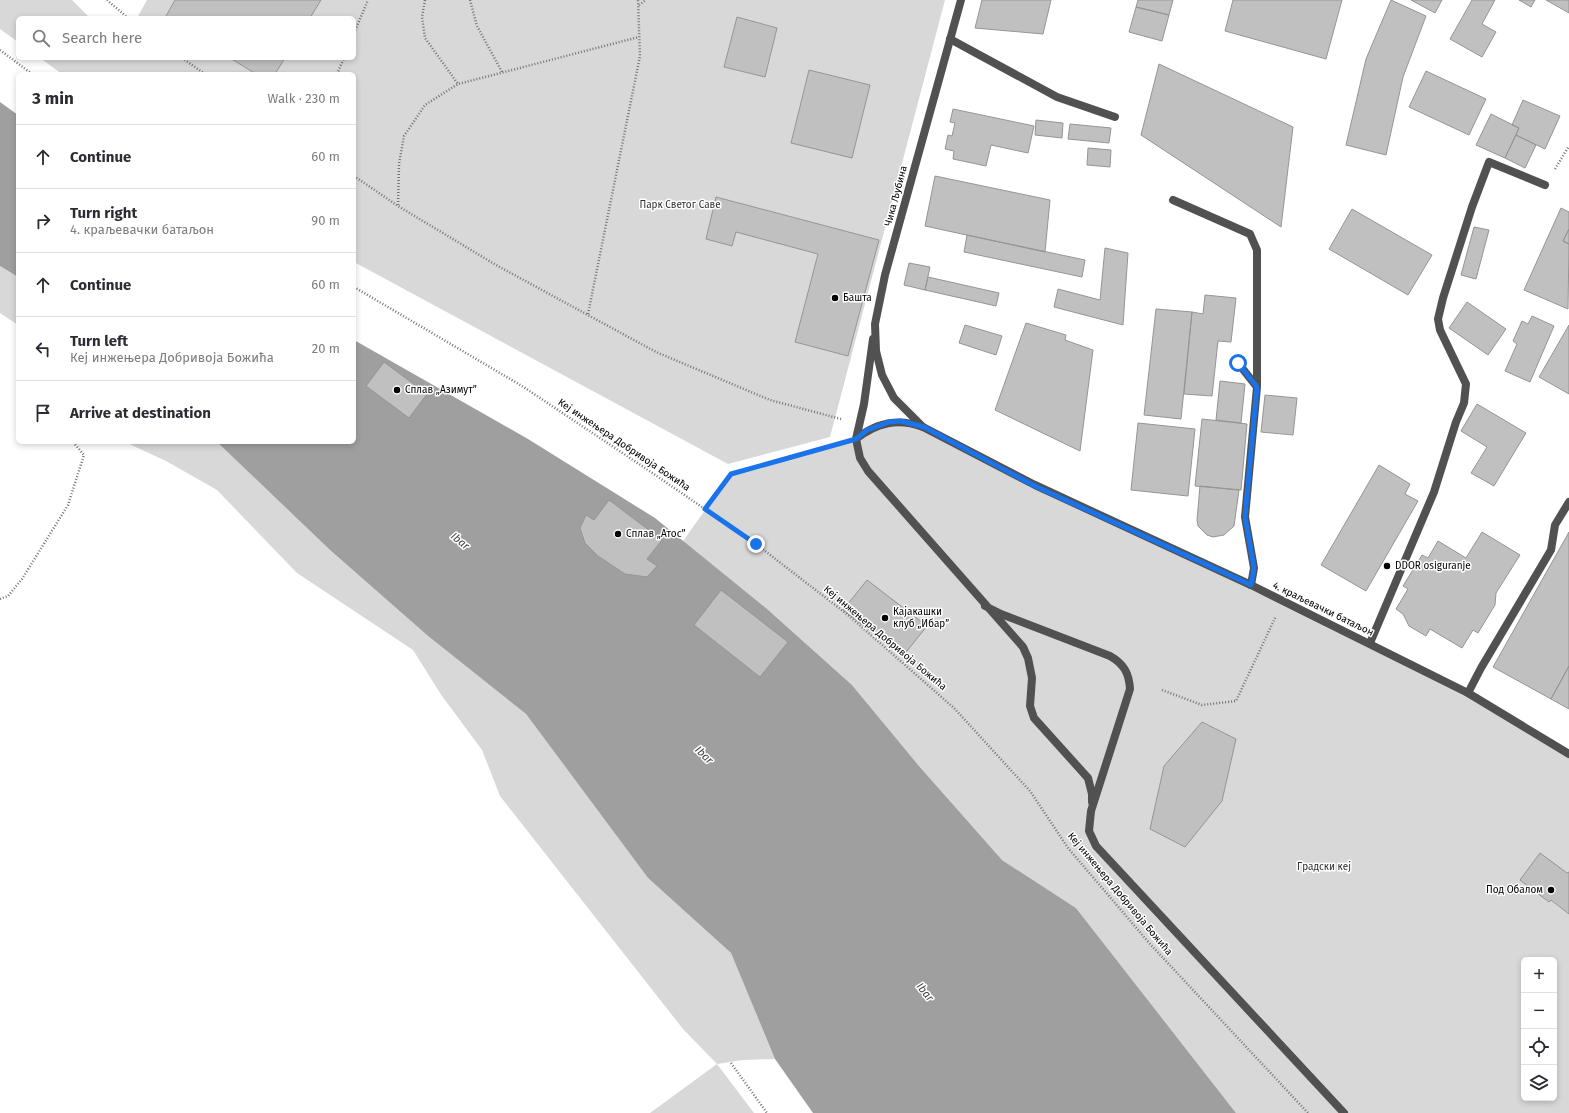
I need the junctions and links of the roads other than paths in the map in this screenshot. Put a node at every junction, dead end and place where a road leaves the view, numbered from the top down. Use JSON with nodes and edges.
{"nodes":[{"id":1,"x":961,"y":0,"type":"edge"},
{"id":2,"x":950,"y":39,"type":"junction"},
{"id":3,"x":1115,"y":117,"type":"dead end"},
{"id":4,"x":1545,"y":185,"type":"road end"},
{"id":5,"x":1173,"y":200,"type":"dead end"},
{"id":6,"x":875,"y":324,"type":"junction"},
{"id":7,"x":1238,"y":363,"type":"dead end"},
{"id":8,"x":1257,"y":387,"type":"junction"},
{"id":9,"x":894,"y":398,"type":"joint"},
{"id":10,"x":924,"y":427,"type":"junction"},
{"id":11,"x":856,"y":439,"type":"junction"},
{"id":12,"x":1569,"y":502,"type":"edge"},
{"id":13,"x":1251,"y":585,"type":"junction"},
{"id":14,"x":985,"y":606,"type":"junction"},
{"id":15,"x":1370,"y":643,"type":"junction"},
{"id":16,"x":1468,"y":693,"type":"junction"},
{"id":17,"x":1569,"y":754,"type":"edge"},
{"id":18,"x":1091,"y":811,"type":"junction"},
{"id":19,"x":1344,"y":1113,"type":"edge"}],
"edges":[{"from":1,"to":2,"type":"street","name":"Чика Љубина"},
{"from":2,"to":3,"type":"street"},
{"from":2,"to":6,"type":"street","name":"Чика Љубина"},
{"from":4,"to":15,"type":"street"},
{"from":5,"to":8,"type":"street"},
{"from":6,"to":9,"type":"street","name":"Чика Љубина"},
{"from":6,"to":11,"type":"street"},
{"from":7,"to":8,"type":"street"},
{"from":8,"to":13,"type":"street"},
{"from":9,"to":10,"type":"street","name":"4. краљевачки батаљон"},
{"from":10,"to":11,"type":"street"},
{"from":10,"to":13,"type":"street","name":"4. краљевачки батаљон"},
{"from":11,"to":14,"type":"street"},
{"from":12,"to":16,"type":"street"},
{"from":13,"to":15,"type":"street","name":"4. краљевачки батаљон"},
{"from":14,"to":18,"type":"street"},
{"from":14,"to":18,"type":"street"},
{"from":15,"to":16,"type":"street","name":"4. краљевачки батаљон"},
{"from":16,"to":17,"type":"street","name":"4. краљевачки батаљон"},
{"from":18,"to":19,"type":"street"}]}
